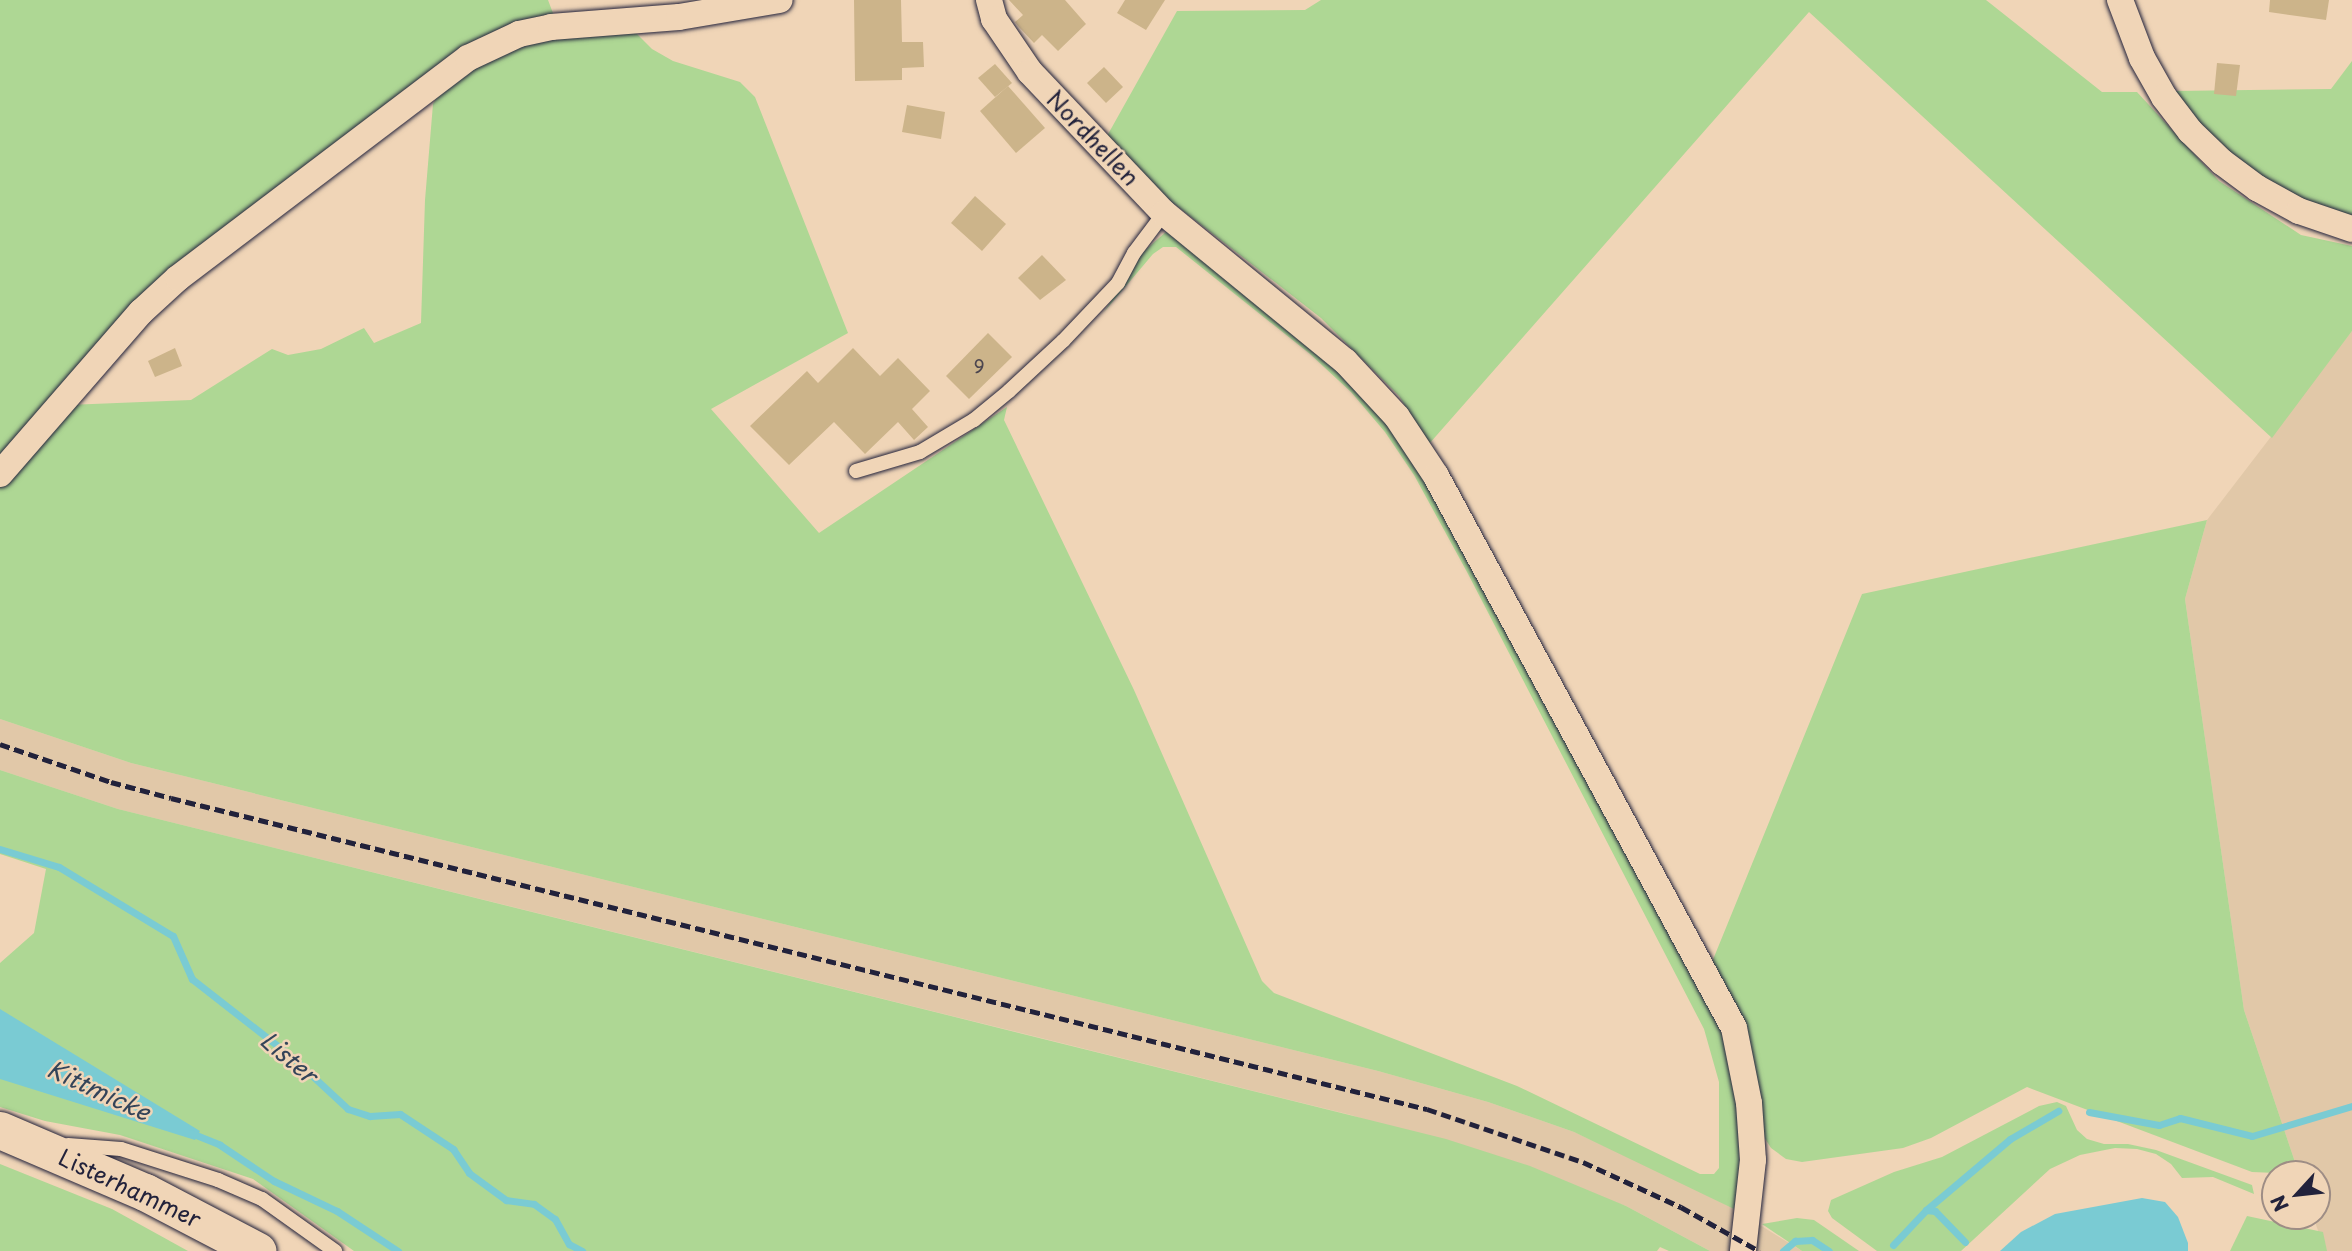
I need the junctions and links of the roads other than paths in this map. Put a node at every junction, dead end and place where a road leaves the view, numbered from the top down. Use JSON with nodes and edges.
{"nodes":[{"id":1,"x":780,"y":0,"type":"edge"},
{"id":2,"x":989,"y":0,"type":"edge"},
{"id":3,"x":2120,"y":0,"type":"edge"},
{"id":4,"x":735,"y":2,"type":"edge"},
{"id":5,"x":1164,"y":213,"type":"junction"},
{"id":6,"x":2352,"y":229,"type":"edge"},
{"id":7,"x":856,"y":471,"type":"dead end"},
{"id":8,"x":0,"y":474,"type":"edge"},
{"id":9,"x":16,"y":1137,"type":"edge"},
{"id":10,"x":258,"y":1251,"type":"edge"},
{"id":11,"x":335,"y":1251,"type":"edge"},
{"id":12,"x":1744,"y":1251,"type":"edge"}],
"edges":[{"from":1,"to":4,"type":"street"},
{"from":2,"to":5,"type":"street","name":"Nordhellen"},
{"from":3,"to":6,"type":"street"},
{"from":4,"to":8,"type":"street"},
{"from":5,"to":7,"type":"lane"},
{"from":5,"to":12,"type":"street","name":"Nordhellen"},
{"from":9,"to":10,"type":"main road","name":"Listerhammer"},
{"from":9,"to":11,"type":"lane"}]}
